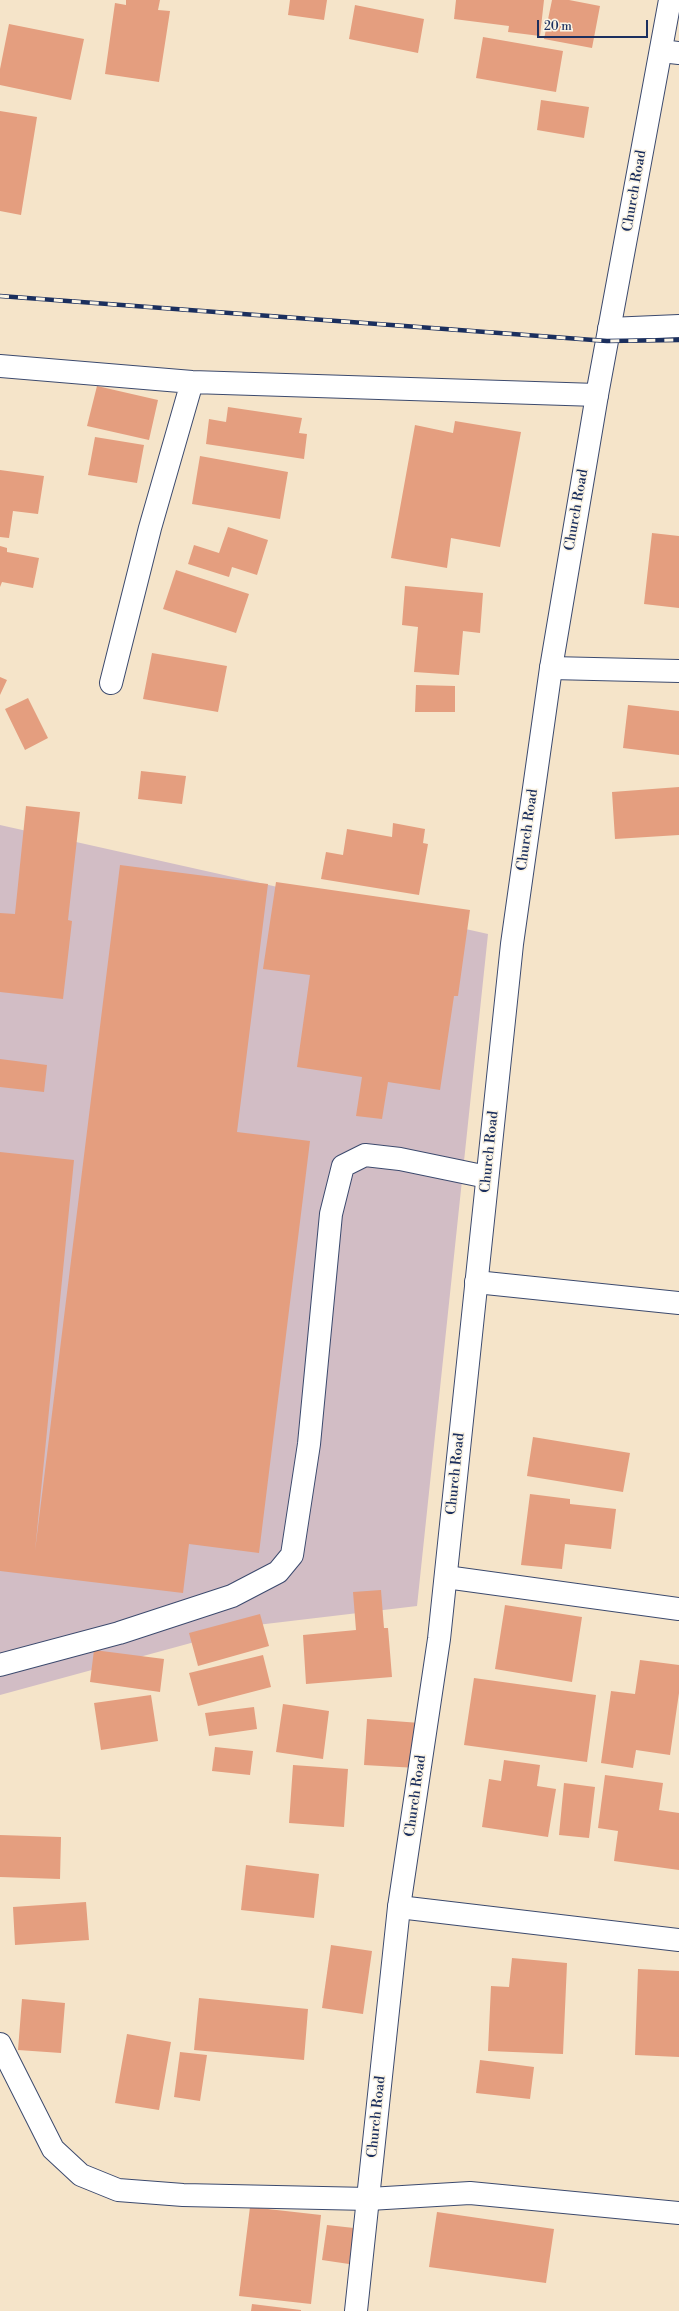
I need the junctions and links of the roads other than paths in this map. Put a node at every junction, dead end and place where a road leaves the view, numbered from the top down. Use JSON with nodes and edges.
{"nodes":[{"id":1,"x":670,"y":0,"type":"edge"},
{"id":2,"x":670,"y":52,"type":"edge"},
{"id":3,"x":679,"y":326,"type":"edge"},
{"id":4,"x":609,"y":329,"type":"junction"},
{"id":5,"x":0,"y":366,"type":"edge"},
{"id":6,"x":192,"y":382,"type":"junction"},
{"id":7,"x":597,"y":396,"type":"junction"},
{"id":8,"x":551,"y":668,"type":"junction"},
{"id":9,"x":679,"y":671,"type":"edge"},
{"id":10,"x":111,"y":683,"type":"dead end"},
{"id":11,"x":487,"y":1177,"type":"junction"},
{"id":12,"x":476,"y":1282,"type":"junction"},
{"id":13,"x":679,"y":1303,"type":"edge"},
{"id":14,"x":446,"y":1578,"type":"junction"},
{"id":15,"x":679,"y":1609,"type":"edge"},
{"id":16,"x":0,"y":1666,"type":"edge"},
{"id":17,"x":399,"y":1907,"type":"junction"},
{"id":18,"x":679,"y":1940,"type":"edge"},
{"id":19,"x":0,"y":2044,"type":"edge"},
{"id":20,"x":369,"y":2199,"type":"junction"},
{"id":21,"x":679,"y":2213,"type":"edge"},
{"id":22,"x":356,"y":2311,"type":"edge"}],
"edges":[{"from":1,"to":2,"type":"street","name":"Church Road"},
{"from":2,"to":4,"type":"street","name":"Church Road"},
{"from":3,"to":4,"type":"street"},
{"from":4,"to":7,"type":"street","name":"Church Road"},
{"from":5,"to":6,"type":"street"},
{"from":6,"to":7,"type":"street"},
{"from":6,"to":10,"type":"street"},
{"from":7,"to":8,"type":"street","name":"Church Road"},
{"from":8,"to":9,"type":"street"},
{"from":8,"to":11,"type":"street","name":"Church Road"},
{"from":11,"to":12,"type":"street","name":"Church Road"},
{"from":11,"to":16,"type":"street"},
{"from":12,"to":13,"type":"street"},
{"from":12,"to":14,"type":"street","name":"Church Road"},
{"from":14,"to":15,"type":"street"},
{"from":14,"to":17,"type":"street","name":"Church Road"},
{"from":17,"to":18,"type":"street"},
{"from":17,"to":20,"type":"street","name":"Church Road"},
{"from":19,"to":20,"type":"street"},
{"from":20,"to":21,"type":"street"},
{"from":20,"to":22,"type":"street","name":"Church Road"}]}
